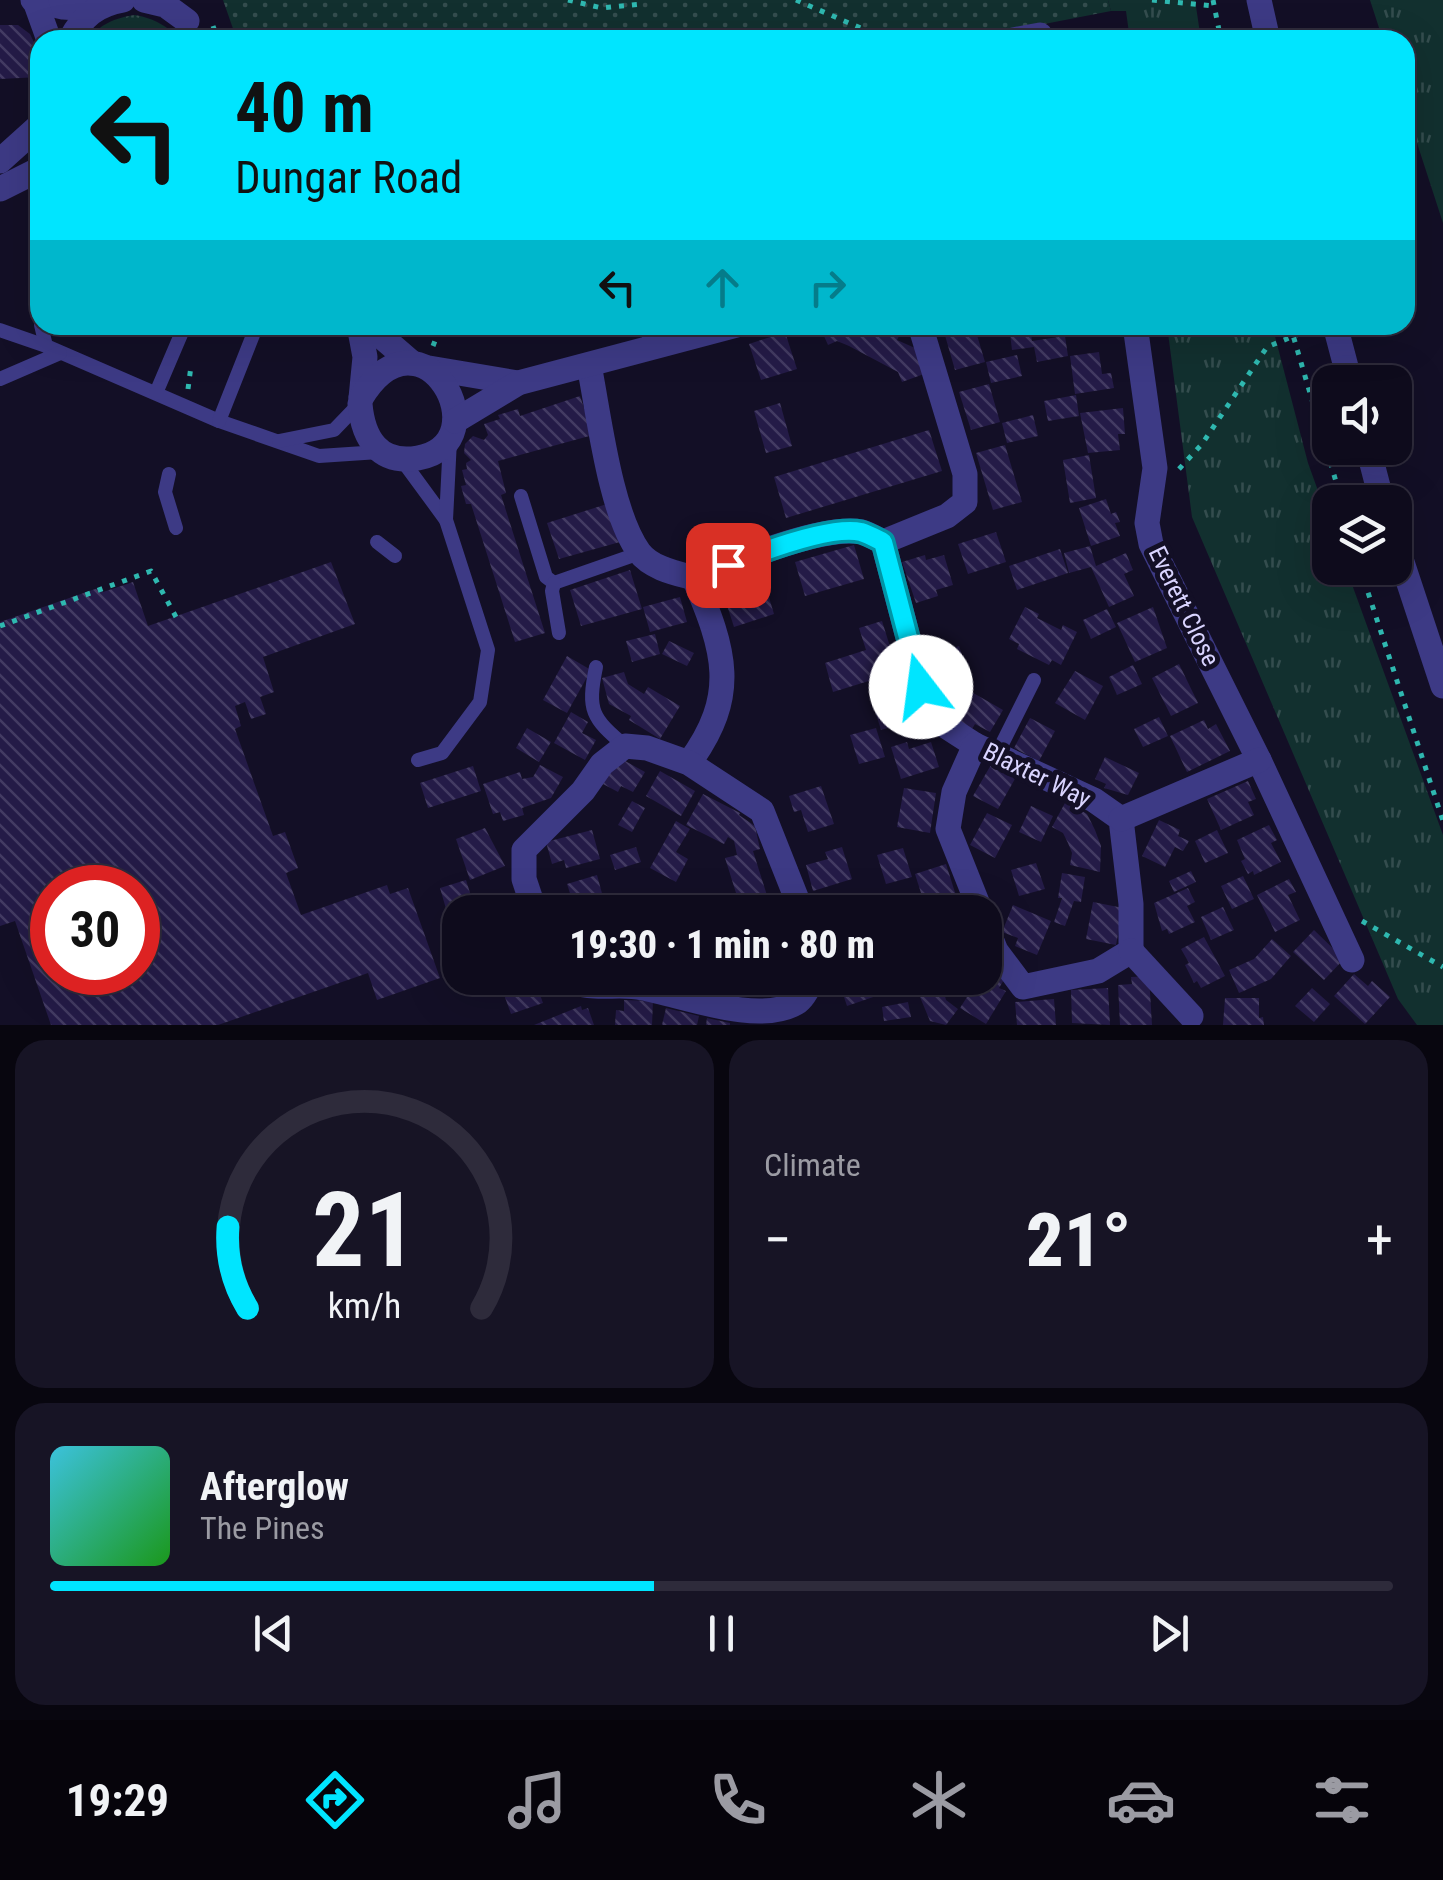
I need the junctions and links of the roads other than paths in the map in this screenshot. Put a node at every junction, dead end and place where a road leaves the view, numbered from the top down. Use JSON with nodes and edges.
{"nodes":[{"id":1,"x":34,"y":0,"type":"edge"},
{"id":2,"x":144,"y":0,"type":"edge"},
{"id":3,"x":1259,"y":0,"type":"edge"},
{"id":4,"x":108,"y":3,"type":"edge"},
{"id":5,"x":190,"y":20,"type":"edge"},
{"id":6,"x":45,"y":30,"type":"edge"},
{"id":7,"x":75,"y":30,"type":"edge"},
{"id":8,"x":1266,"y":30,"type":"edge"},
{"id":9,"x":30,"y":134,"type":"edge"},
{"id":10,"x":0,"y":161,"type":"edge"},
{"id":11,"x":30,"y":174,"type":"edge"},
{"id":12,"x":0,"y":189,"type":"edge"},
{"id":13,"x":0,"y":330,"type":"edge"},
{"id":14,"x":46,"y":335,"type":"edge"},
{"id":15,"x":174,"y":335,"type":"edge"},
{"id":16,"x":180,"y":335,"type":"edge"},
{"id":17,"x":253,"y":335,"type":"edge"},
{"id":18,"x":361,"y":335,"type":"edge"},
{"id":19,"x":383,"y":335,"type":"edge"},
{"id":20,"x":923,"y":335,"type":"edge"},
{"id":21,"x":1137,"y":335,"type":"edge"},
{"id":22,"x":1338,"y":335,"type":"edge"},
{"id":23,"x":649,"y":337,"type":"edge"},
{"id":24,"x":178,"y":342,"type":"junction"},
{"id":25,"x":53,"y":350,"type":"junction"},
{"id":26,"x":423,"y":361,"type":"junction"},
{"id":27,"x":590,"y":365,"type":"junction"},
{"id":28,"x":1346,"y":365,"type":"edge"},
{"id":29,"x":0,"y":378,"type":"edge"},
{"id":30,"x":518,"y":383,"type":"junction"},
{"id":31,"x":156,"y":393,"type":"junction"},
{"id":32,"x":360,"y":401,"type":"junction"},
{"id":33,"x":219,"y":421,"type":"junction"},
{"id":34,"x":452,"y":428,"type":"junction"},
{"id":35,"x":278,"y":441,"type":"junction"},
{"id":36,"x":391,"y":456,"type":"junction"},
{"id":37,"x":168,"y":474,"type":"dead end"},
{"id":38,"x":521,"y":496,"type":"dead end"},
{"id":39,"x":446,"y":520,"type":"junction"},
{"id":40,"x":176,"y":528,"type":"dead end"},
{"id":41,"x":377,"y":542,"type":"dead end"},
{"id":42,"x":883,"y":542,"type":"junction"},
{"id":43,"x":640,"y":553,"type":"junction"},
{"id":44,"x":395,"y":556,"type":"dead end"},
{"id":45,"x":694,"y":578,"type":"junction"},
{"id":46,"x":554,"y":583,"type":"junction"},
{"id":47,"x":1410,"y":585,"type":"edge"},
{"id":48,"x":559,"y":633,"type":"dead end"},
{"id":49,"x":596,"y":667,"type":"dead end"},
{"id":50,"x":1034,"y":680,"type":"dead end"},
{"id":51,"x":1443,"y":686,"type":"edge"},
{"id":52,"x":625,"y":746,"type":"junction"},
{"id":53,"x":986,"y":749,"type":"junction"},
{"id":54,"x":418,"y":760,"type":"dead end"},
{"id":55,"x":1259,"y":760,"type":"junction"},
{"id":56,"x":689,"y":763,"type":"junction"},
{"id":57,"x":1121,"y":819,"type":"junction"},
{"id":58,"x":530,"y":895,"type":"edge"},
{"id":59,"x":795,"y":895,"type":"edge"},
{"id":60,"x":973,"y":895,"type":"edge"},
{"id":61,"x":1131,"y":951,"type":"junction"},
{"id":62,"x":1002,"y":959,"type":"edge"},
{"id":63,"x":1352,"y":960,"type":"dead end"},
{"id":64,"x":675,"y":995,"type":"edge"},
{"id":65,"x":804,"y":995,"type":"edge"},
{"id":66,"x":1191,"y":1016,"type":"dead end"}],
"edges":[{"from":1,"to":4,"type":"street"},
{"from":1,"to":6,"type":"street"},
{"from":2,"to":5,"type":"street"},
{"from":3,"to":8,"type":"street"},
{"from":4,"to":7,"type":"street"},
{"from":9,"to":10,"type":"street"},
{"from":11,"to":12,"type":"street"},
{"from":13,"to":25,"type":"lane"},
{"from":14,"to":25,"type":"lane"},
{"from":15,"to":24,"type":"lane"},
{"from":16,"to":24,"type":"lane"},
{"from":17,"to":33,"type":"lane"},
{"from":18,"to":32,"type":"street"},
{"from":19,"to":26,"type":"street"},
{"from":20,"to":42,"type":"street"},
{"from":21,"to":55,"type":"street","name":"Everett Close"},
{"from":22,"to":28,"type":"street"},
{"from":23,"to":27,"type":"street"},
{"from":24,"to":31,"type":"lane"},
{"from":25,"to":29,"type":"lane"},
{"from":25,"to":31,"type":"lane"},
{"from":26,"to":30,"type":"street"},
{"from":26,"to":32,"type":"street"},
{"from":26,"to":34,"type":"street"},
{"from":27,"to":30,"type":"street"},
{"from":27,"to":43,"type":"street"},
{"from":30,"to":34,"type":"street"},
{"from":31,"to":33,"type":"lane"},
{"from":32,"to":35,"type":"lane"},
{"from":32,"to":36,"type":"street"},
{"from":33,"to":35,"type":"lane"},
{"from":34,"to":36,"type":"street"},
{"from":34,"to":39,"type":"lane"},
{"from":35,"to":36,"type":"lane"},
{"from":36,"to":39,"type":"lane"},
{"from":37,"to":40,"type":"lane"},
{"from":38,"to":46,"type":"lane"},
{"from":39,"to":54,"type":"lane"},
{"from":41,"to":44,"type":"lane"},
{"from":42,"to":45,"type":"street"},
{"from":42,"to":53,"type":"street","name":"Blaxter Way"},
{"from":43,"to":45,"type":"street"},
{"from":43,"to":46,"type":"lane"},
{"from":45,"to":56,"type":"street"},
{"from":46,"to":48,"type":"lane"},
{"from":47,"to":51,"type":"street"},
{"from":49,"to":52,"type":"lane"},
{"from":50,"to":53,"type":"lane"},
{"from":52,"to":56,"type":"street"},
{"from":52,"to":58,"type":"street"},
{"from":53,"to":57,"type":"street","name":"Blaxter Way"},
{"from":53,"to":60,"type":"street"},
{"from":55,"to":57,"type":"street","name":"Blaxter Way"},
{"from":55,"to":63,"type":"street","name":"Everett Close"},
{"from":56,"to":59,"type":"street"},
{"from":57,"to":61,"type":"street","name":"Blaxter Way"},
{"from":61,"to":62,"type":"street"},
{"from":61,"to":66,"type":"street"},
{"from":64,"to":65,"type":"street"}]}
